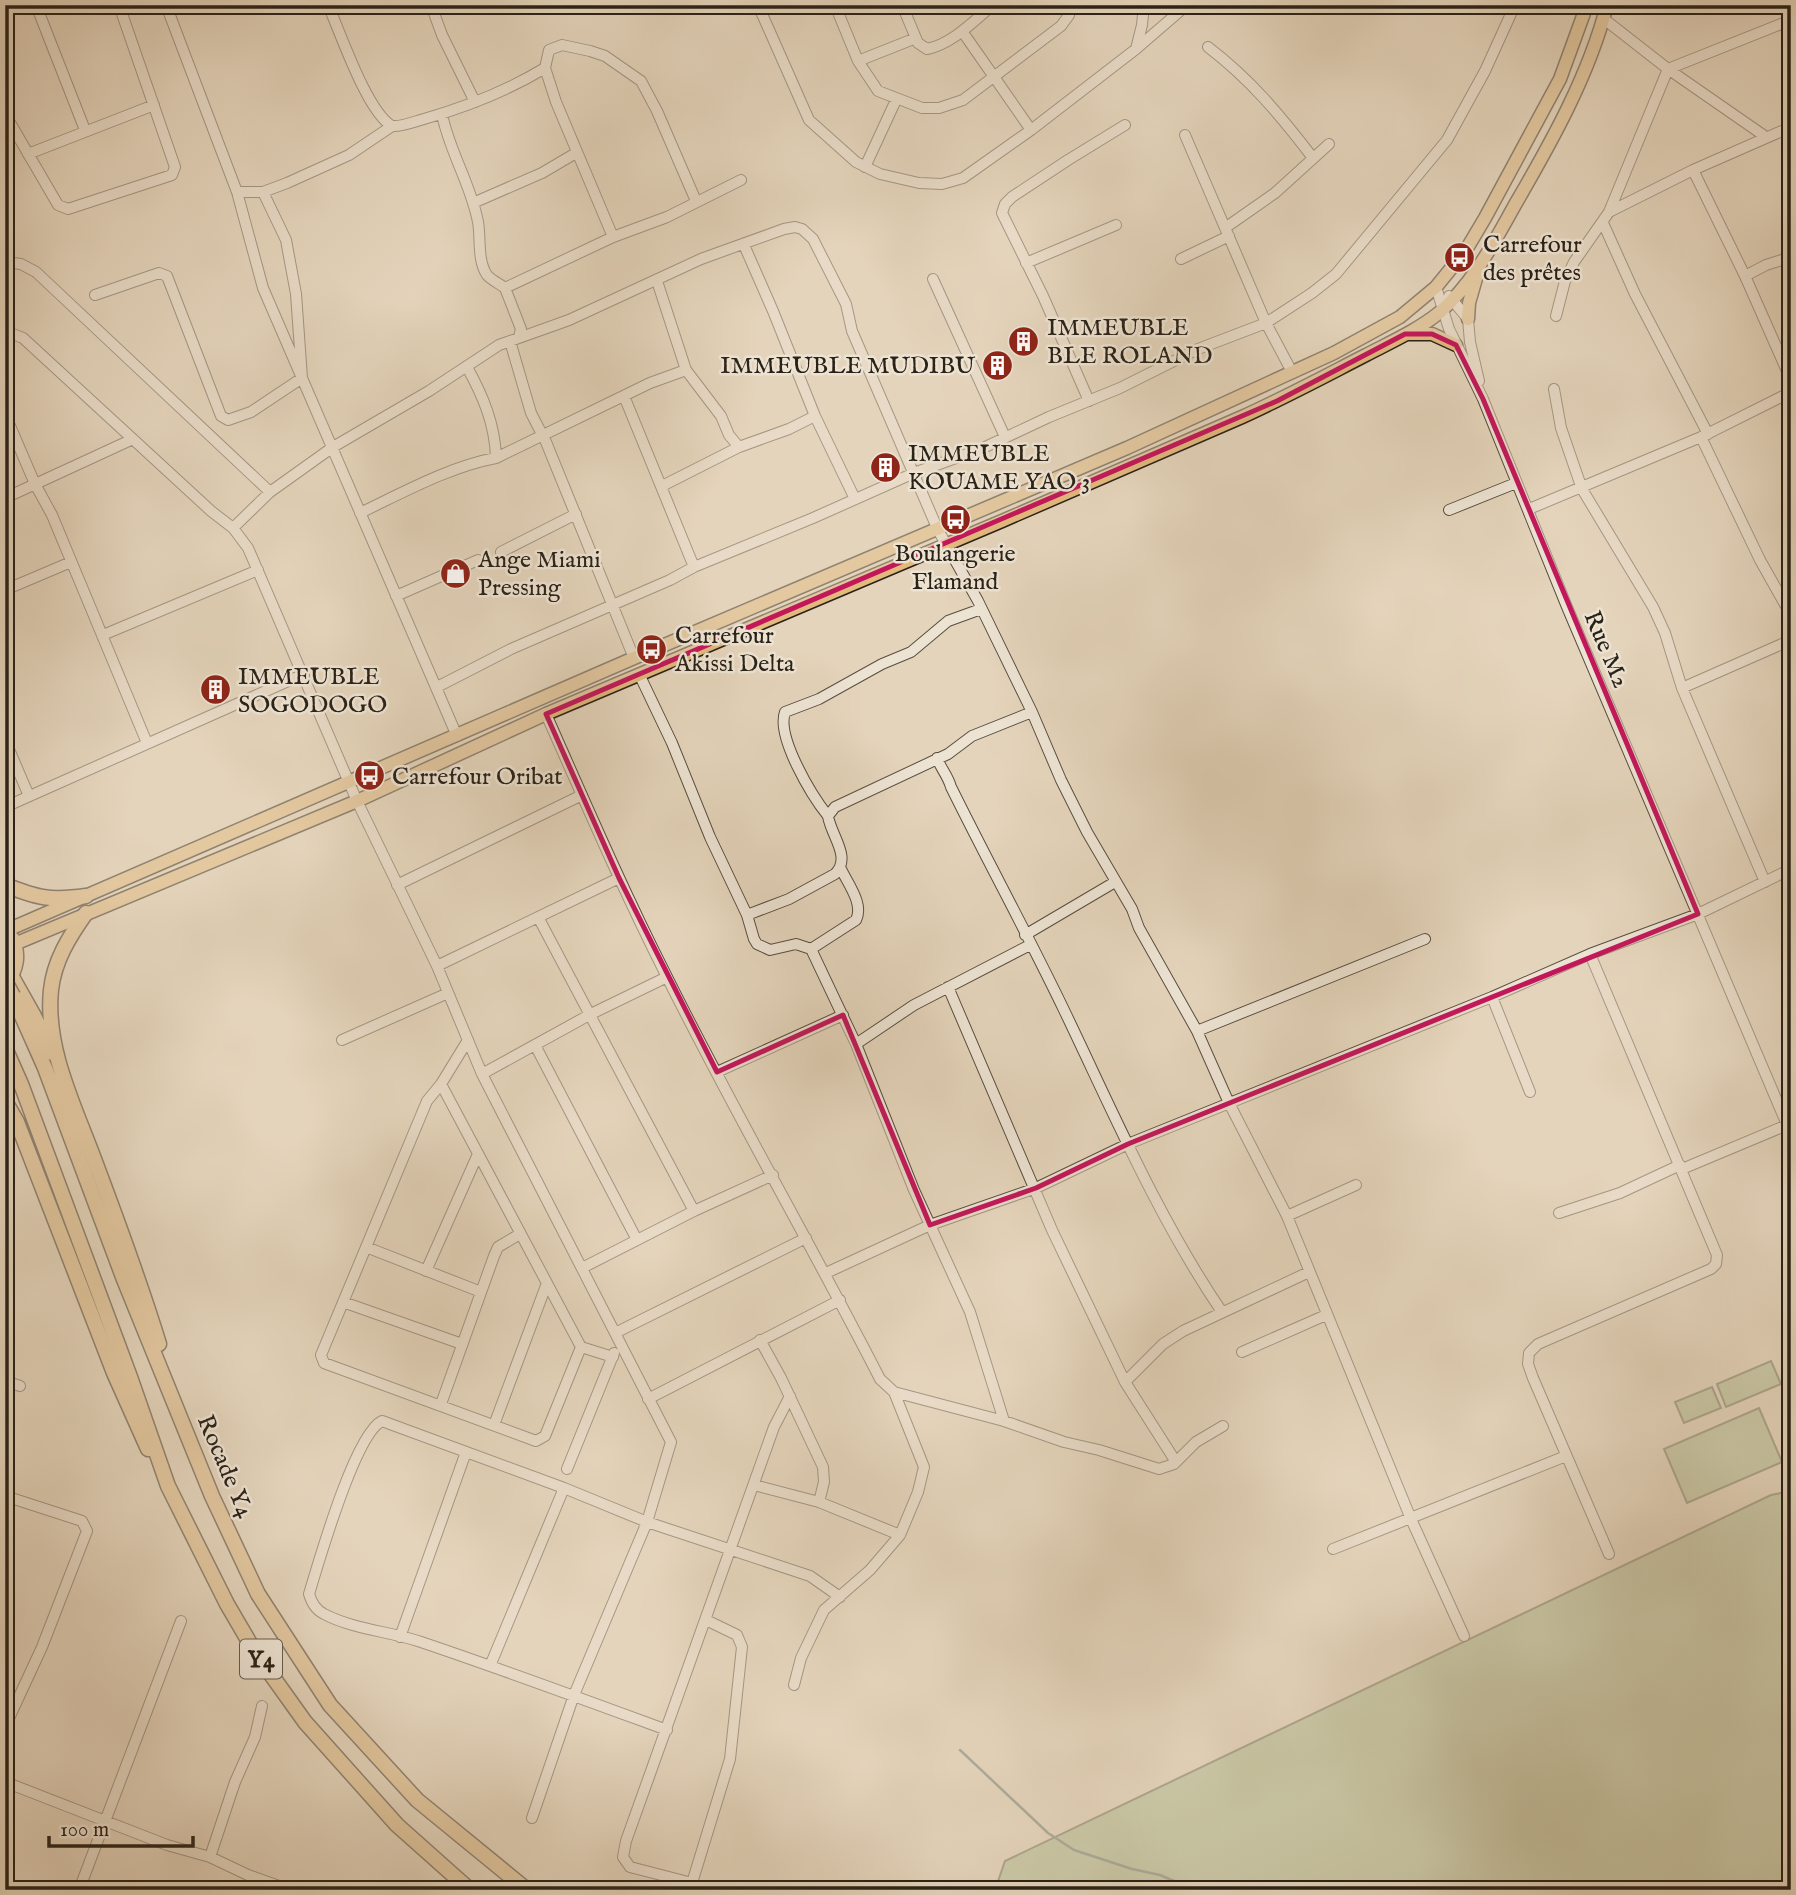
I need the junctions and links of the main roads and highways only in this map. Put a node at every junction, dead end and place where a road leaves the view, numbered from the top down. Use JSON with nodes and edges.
{"nodes":[{"id":1,"x":1587,"y":5,"type":"edge"},
{"id":2,"x":1607,"y":5,"type":"edge"},
{"id":3,"x":1480,"y":267,"type":"junction"},
{"id":4,"x":1468,"y":319,"type":"road end"},
{"id":5,"x":1405,"y":334,"type":"junction"},
{"id":6,"x":1456,"y":345,"type":"road end"},
{"id":7,"x":5,"y":885,"type":"edge"},
{"id":8,"x":86,"y":897,"type":"junction"},
{"id":9,"x":86,"y":914,"type":"junction"},
{"id":10,"x":6,"y":929,"type":"edge"},
{"id":11,"x":10,"y":946,"type":"edge"},
{"id":12,"x":9,"y":985,"type":"edge"},
{"id":13,"x":5,"y":1048,"type":"edge"},
{"id":14,"x":64,"y":1080,"type":"junction"},
{"id":15,"x":5,"y":1088,"type":"edge"},
{"id":16,"x":5,"y":1101,"type":"edge"},
{"id":17,"x":17,"y":1122,"type":"junction"},
{"id":18,"x":190,"y":1443,"type":"junction"},
{"id":19,"x":168,"y":1486,"type":"junction"},
{"id":20,"x":470,"y":1890,"type":"edge"},
{"id":21,"x":527,"y":1890,"type":"edge"}],
"edges":[{"from":1,"to":8,"type":"main road"},
{"from":2,"to":3,"type":"main road"},
{"from":3,"to":4,"type":"main road"},
{"from":3,"to":5,"type":"main road"},
{"from":5,"to":6,"type":"main road"},
{"from":5,"to":9,"type":"main road"},
{"from":7,"to":8,"type":"highway"},
{"from":8,"to":10,"type":"main road"},
{"from":9,"to":11,"type":"main road"},
{"from":9,"to":14,"type":"highway"},
{"from":10,"to":11,"type":"main road"},
{"from":11,"to":12,"type":"main road"},
{"from":12,"to":14,"type":"highway"},
{"from":12,"to":18,"type":"highway","name":"Rocade Y4","number":"Y4"},
{"from":13,"to":19,"type":"highway","number":"Y4"},
{"from":14,"to":18,"type":"highway"},
{"from":15,"to":17,"type":"highway"},
{"from":16,"to":17,"type":"highway"},
{"from":17,"to":19,"type":"highway"},
{"from":18,"to":21,"type":"highway","name":"Rocade Y4","number":"Y4"},
{"from":19,"to":20,"type":"highway","number":"Y4"}]}
